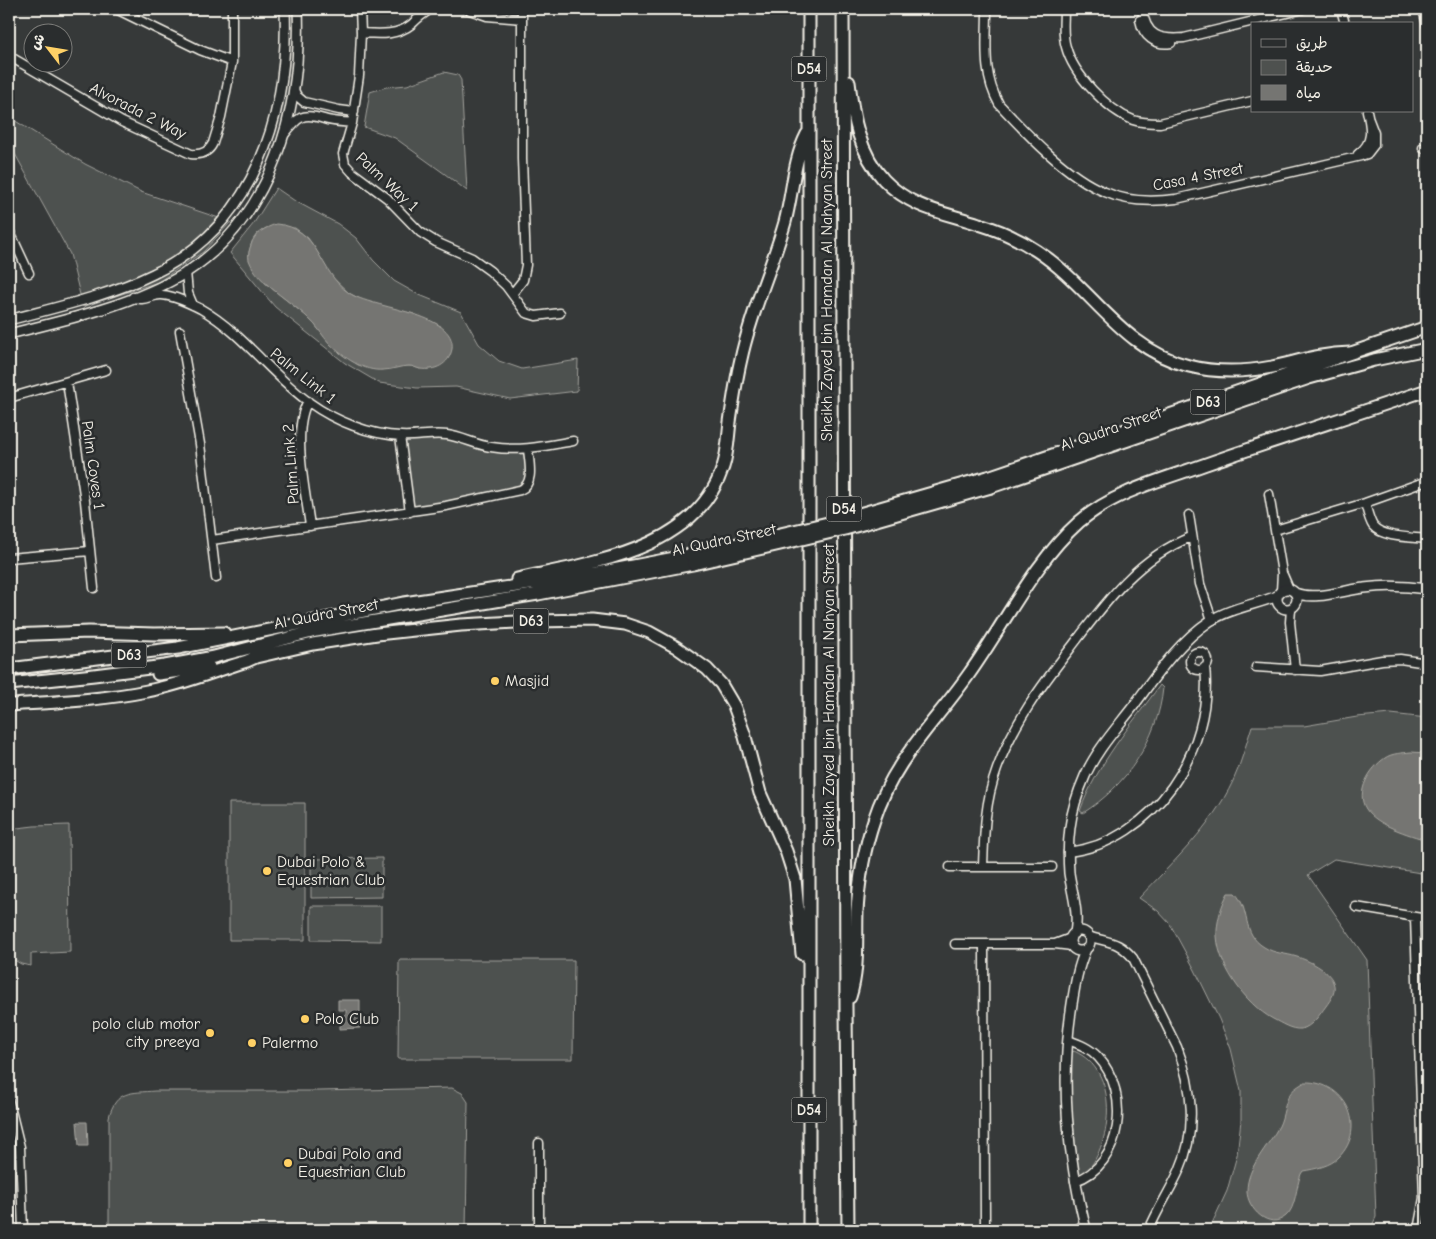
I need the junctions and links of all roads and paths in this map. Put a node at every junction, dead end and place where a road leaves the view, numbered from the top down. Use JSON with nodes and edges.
{"nodes":[{"id":1,"x":116,"y":9,"type":"edge"},
{"id":2,"x":232,"y":9,"type":"edge"},
{"id":3,"x":285,"y":9,"type":"edge"},
{"id":4,"x":298,"y":9,"type":"edge"},
{"id":5,"x":360,"y":9,"type":"edge"},
{"id":6,"x":431,"y":9,"type":"edge"},
{"id":7,"x":467,"y":9,"type":"edge"},
{"id":8,"x":522,"y":9,"type":"edge"},
{"id":9,"x":809,"y":9,"type":"edge"},
{"id":10,"x":843,"y":9,"type":"edge"},
{"id":11,"x":987,"y":9,"type":"edge"},
{"id":12,"x":1064,"y":9,"type":"edge"},
{"id":13,"x":1141,"y":9,"type":"edge"},
{"id":14,"x":1303,"y":9,"type":"edge"},
{"id":15,"x":1341,"y":9,"type":"edge"},
{"id":16,"x":1423,"y":9,"type":"edge"},
{"id":17,"x":522,"y":19,"type":"junction"},
{"id":18,"x":842,"y":21,"type":"junction"},
{"id":19,"x":1344,"y":22,"type":"edge"},
{"id":20,"x":1427,"y":25,"type":"edge"},
{"id":21,"x":361,"y":33,"type":"junction"},
{"id":22,"x":9,"y":56,"type":"edge"},
{"id":23,"x":232,"y":62,"type":"junction"},
{"id":24,"x":294,"y":90,"type":"junction"},
{"id":25,"x":1251,"y":101,"type":"edge"},
{"id":26,"x":311,"y":104,"type":"junction"},
{"id":27,"x":326,"y":107,"type":"junction"},
{"id":28,"x":354,"y":112,"type":"junction"},
{"id":29,"x":1367,"y":112,"type":"edge"},
{"id":30,"x":308,"y":116,"type":"junction"},
{"id":31,"x":324,"y":119,"type":"junction"},
{"id":32,"x":352,"y":123,"type":"junction"},
{"id":33,"x":808,"y":130,"type":"junction"},
{"id":34,"x":284,"y":134,"type":"junction"},
{"id":35,"x":260,"y":161,"type":"junction"},
{"id":36,"x":242,"y":220,"type":"junction"},
{"id":37,"x":9,"y":230,"type":"edge"},
{"id":38,"x":186,"y":272,"type":"junction"},
{"id":39,"x":29,"y":273,"type":"dead end"},
{"id":40,"x":512,"y":294,"type":"junction"},
{"id":41,"x":98,"y":295,"type":"junction"},
{"id":42,"x":133,"y":297,"type":"junction"},
{"id":43,"x":193,"y":306,"type":"junction"},
{"id":44,"x":560,"y":313,"type":"dead end"},
{"id":45,"x":71,"y":318,"type":"junction"},
{"id":46,"x":9,"y":320,"type":"edge"},
{"id":47,"x":1427,"y":328,"type":"edge"},
{"id":48,"x":180,"y":331,"type":"dead end"},
{"id":49,"x":9,"y":334,"type":"edge"},
{"id":50,"x":1427,"y":349,"type":"edge"},
{"id":51,"x":1350,"y":353,"type":"junction"},
{"id":52,"x":106,"y":370,"type":"dead end"},
{"id":53,"x":67,"y":382,"type":"junction"},
{"id":54,"x":1427,"y":390,"type":"edge"},
{"id":55,"x":9,"y":398,"type":"edge"},
{"id":56,"x":308,"y":401,"type":"junction"},
{"id":57,"x":400,"y":436,"type":"junction"},
{"id":58,"x":573,"y":441,"type":"dead end"},
{"id":59,"x":528,"y":449,"type":"junction"},
{"id":60,"x":1427,"y":481,"type":"edge"},
{"id":61,"x":990,"y":482,"type":"junction"},
{"id":62,"x":1269,"y":494,"type":"dead end"},
{"id":63,"x":1365,"y":503,"type":"junction"},
{"id":64,"x":410,"y":512,"type":"junction"},
{"id":65,"x":1189,"y":515,"type":"dead end"},
{"id":66,"x":310,"y":526,"type":"junction"},
{"id":67,"x":1275,"y":530,"type":"junction"},
{"id":68,"x":1191,"y":537,"type":"junction"},
{"id":69,"x":1427,"y":539,"type":"edge"},
{"id":70,"x":212,"y":540,"type":"junction"},
{"id":71,"x":90,"y":552,"type":"junction"},
{"id":72,"x":9,"y":558,"type":"edge"},
{"id":73,"x":692,"y":560,"type":"junction"},
{"id":74,"x":216,"y":578,"type":"dead end"},
{"id":75,"x":94,"y":588,"type":"dead end"},
{"id":76,"x":1427,"y":589,"type":"edge"},
{"id":77,"x":470,"y":594,"type":"junction"},
{"id":78,"x":1286,"y":600,"type":"junction"},
{"id":79,"x":1212,"y":620,"type":"junction"},
{"id":80,"x":248,"y":633,"type":"junction"},
{"id":81,"x":9,"y":635,"type":"edge"},
{"id":82,"x":256,"y":657,"type":"junction"},
{"id":83,"x":1427,"y":663,"type":"edge"},
{"id":84,"x":1205,"y":667,"type":"dead end"},
{"id":85,"x":1256,"y":667,"type":"dead end"},
{"id":86,"x":9,"y":670,"type":"edge"},
{"id":87,"x":1295,"y":670,"type":"junction"},
{"id":88,"x":94,"y":675,"type":"junction"},
{"id":89,"x":9,"y":684,"type":"edge"},
{"id":90,"x":9,"y":705,"type":"edge"},
{"id":91,"x":1068,"y":852,"type":"junction"},
{"id":92,"x":950,"y":867,"type":"dead end"},
{"id":93,"x":983,"y":867,"type":"junction"},
{"id":94,"x":1052,"y":867,"type":"dead end"},
{"id":95,"x":1356,"y":907,"type":"dead end"},
{"id":96,"x":1415,"y":917,"type":"junction"},
{"id":97,"x":1427,"y":919,"type":"edge"},
{"id":98,"x":1080,"y":941,"type":"junction"},
{"id":99,"x":955,"y":944,"type":"dead end"},
{"id":100,"x":984,"y":944,"type":"junction"},
{"id":101,"x":809,"y":990,"type":"junction"},
{"id":102,"x":846,"y":1008,"type":"junction"},
{"id":103,"x":1068,"y":1040,"type":"junction"},
{"id":104,"x":9,"y":1102,"type":"edge"},
{"id":105,"x":10,"y":1113,"type":"edge"},
{"id":106,"x":539,"y":1143,"type":"dead end"},
{"id":107,"x":1074,"y":1182,"type":"junction"},
{"id":108,"x":1085,"y":1228,"type":"edge"},
{"id":109,"x":23,"y":1230,"type":"edge"},
{"id":110,"x":538,"y":1230,"type":"edge"},
{"id":111,"x":809,"y":1230,"type":"edge"},
{"id":112,"x":848,"y":1230,"type":"edge"},
{"id":113,"x":985,"y":1230,"type":"edge"},
{"id":114,"x":1076,"y":1230,"type":"edge"},
{"id":115,"x":1149,"y":1230,"type":"edge"},
{"id":116,"x":1418,"y":1230,"type":"edge"}],
"edges":[{"from":1,"to":23,"type":"street"},
{"from":2,"to":23,"type":"street","name":"Alvorada 2 Way"},
{"from":3,"to":35,"type":"street"},
{"from":4,"to":24,"type":"street"},
{"from":5,"to":21,"type":"street","name":"Palm Way 1"},
{"from":6,"to":21,"type":"street"},
{"from":7,"to":17,"type":"street"},
{"from":8,"to":17,"type":"street"},
{"from":9,"to":33,"type":"main road","name":"Sheikh Zayed bin Hamdan Al Nahyan Street","number":"D54"},
{"from":10,"to":18,"type":"main road","name":"Sheikh Zayed bin Hamdan Al Nahyan Street","number":"D54"},
{"from":11,"to":29,"type":"street","name":"Casa 4 Street"},
{"from":12,"to":25,"type":"street"},
{"from":13,"to":14,"type":"street"},
{"from":15,"to":19,"type":"street"},
{"from":16,"to":20,"type":"street"},
{"from":17,"to":40,"type":"street"},
{"from":18,"to":51,"type":"main road"},
{"from":18,"to":102,"type":"main road","name":"Sheikh Zayed bin Hamdan Al Nahyan Street","number":"D54"},
{"from":21,"to":28,"type":"street","name":"Palm Way 1"},
{"from":22,"to":23,"type":"street","name":"Alvorada 2 Way"},
{"from":24,"to":26,"type":"street"},
{"from":24,"to":34,"type":"street"},
{"from":26,"to":27,"type":"street"},
{"from":26,"to":30,"type":"street"},
{"from":27,"to":28,"type":"street"},
{"from":27,"to":31,"type":"street"},
{"from":28,"to":32,"type":"street","name":"Palm Way 1"},
{"from":30,"to":31,"type":"street"},
{"from":30,"to":34,"type":"street"},
{"from":31,"to":32,"type":"street"},
{"from":32,"to":40,"type":"street","name":"Palm Way 1"},
{"from":33,"to":77,"type":"main road"},
{"from":33,"to":101,"type":"main road","name":"Sheikh Zayed bin Hamdan Al Nahyan Street","number":"D54"},
{"from":34,"to":36,"type":"street"},
{"from":35,"to":36,"type":"street"},
{"from":35,"to":41,"type":"street"},
{"from":36,"to":38,"type":"street"},
{"from":37,"to":39,"type":"street"},
{"from":38,"to":42,"type":"street"},
{"from":38,"to":43,"type":"street"},
{"from":40,"to":44,"type":"street","name":"Palm Way 1"},
{"from":41,"to":45,"type":"street"},
{"from":41,"to":46,"type":"street"},
{"from":42,"to":43,"type":"street","name":"Palm Link 1"},
{"from":42,"to":45,"type":"street"},
{"from":43,"to":56,"type":"street","name":"Palm Link 1"},
{"from":45,"to":49,"type":"street"},
{"from":47,"to":51,"type":"main road","name":"Al Qudra Street","number":"D63"},
{"from":48,"to":70,"type":"street"},
{"from":50,"to":61,"type":"main road","name":"Al Qudra Street","number":"D63"},
{"from":51,"to":61,"type":"main road","name":"Al Qudra Street","number":"D63"},
{"from":52,"to":53,"type":"street"},
{"from":53,"to":55,"type":"street"},
{"from":53,"to":71,"type":"street","name":"Palm Coves 1"},
{"from":54,"to":102,"type":"main road"},
{"from":56,"to":57,"type":"street","name":"Palm Link 1"},
{"from":56,"to":66,"type":"street","name":"Palm Link 2"},
{"from":57,"to":59,"type":"street","name":"Palm Link 1"},
{"from":57,"to":64,"type":"street"},
{"from":58,"to":59,"type":"street","name":"Palm Link 1"},
{"from":59,"to":64,"type":"street"},
{"from":60,"to":63,"type":"street"},
{"from":61,"to":73,"type":"main road","name":"Al Qudra Street","number":"D63","bridge":true},
{"from":62,"to":67,"type":"street"},
{"from":63,"to":67,"type":"street"},
{"from":63,"to":69,"type":"street"},
{"from":64,"to":66,"type":"street"},
{"from":65,"to":68,"type":"street"},
{"from":66,"to":70,"type":"street"},
{"from":67,"to":78,"type":"street"},
{"from":68,"to":79,"type":"street"},
{"from":68,"to":93,"type":"street"},
{"from":70,"to":74,"type":"street"},
{"from":71,"to":72,"type":"street"},
{"from":71,"to":75,"type":"street","name":"Palm Coves 1"},
{"from":73,"to":77,"type":"main road","name":"Al Qudra Street","number":"D63"},
{"from":73,"to":88,"type":"main road","name":"Al Qudra Street","number":"D63"},
{"from":76,"to":78,"type":"street"},
{"from":77,"to":80,"type":"main road","name":"Al Qudra Street","number":"D63"},
{"from":78,"to":79,"type":"street"},
{"from":78,"to":87,"type":"street"},
{"from":79,"to":91,"type":"street"},
{"from":80,"to":81,"type":"main road","name":"Al Qudra Street","number":"D63"},
{"from":80,"to":86,"type":"main road","name":"Al Qudra Street","number":"D63"},
{"from":82,"to":88,"type":"main road"},
{"from":82,"to":90,"type":"main road","name":"Al Qudra Street","number":"D63"},
{"from":82,"to":101,"type":"main road","name":"Al Qudra Street","number":"D63"},
{"from":83,"to":87,"type":"street"},
{"from":84,"to":91,"type":"street"},
{"from":85,"to":87,"type":"street"},
{"from":88,"to":89,"type":"main road","name":"Al Qudra Street","number":"D63"},
{"from":91,"to":98,"type":"street"},
{"from":92,"to":93,"type":"street"},
{"from":93,"to":94,"type":"street"},
{"from":95,"to":96,"type":"street"},
{"from":96,"to":97,"type":"street"},
{"from":96,"to":116,"type":"street"},
{"from":98,"to":100,"type":"street"},
{"from":98,"to":103,"type":"street"},
{"from":98,"to":115,"type":"street"},
{"from":99,"to":100,"type":"street"},
{"from":100,"to":113,"type":"street"},
{"from":101,"to":111,"type":"main road","name":"Sheikh Zayed bin Hamdan Al Nahyan Street","number":"D54"},
{"from":102,"to":112,"type":"main road","name":"Sheikh Zayed bin Hamdan Al Nahyan Street","number":"D54"},
{"from":103,"to":107,"type":"street"},
{"from":103,"to":107,"type":"street"},
{"from":104,"to":105,"type":"street"},
{"from":105,"to":109,"type":"street"},
{"from":106,"to":110,"type":"street"},
{"from":107,"to":108,"type":"street"},
{"from":108,"to":114,"type":"street"}]}
